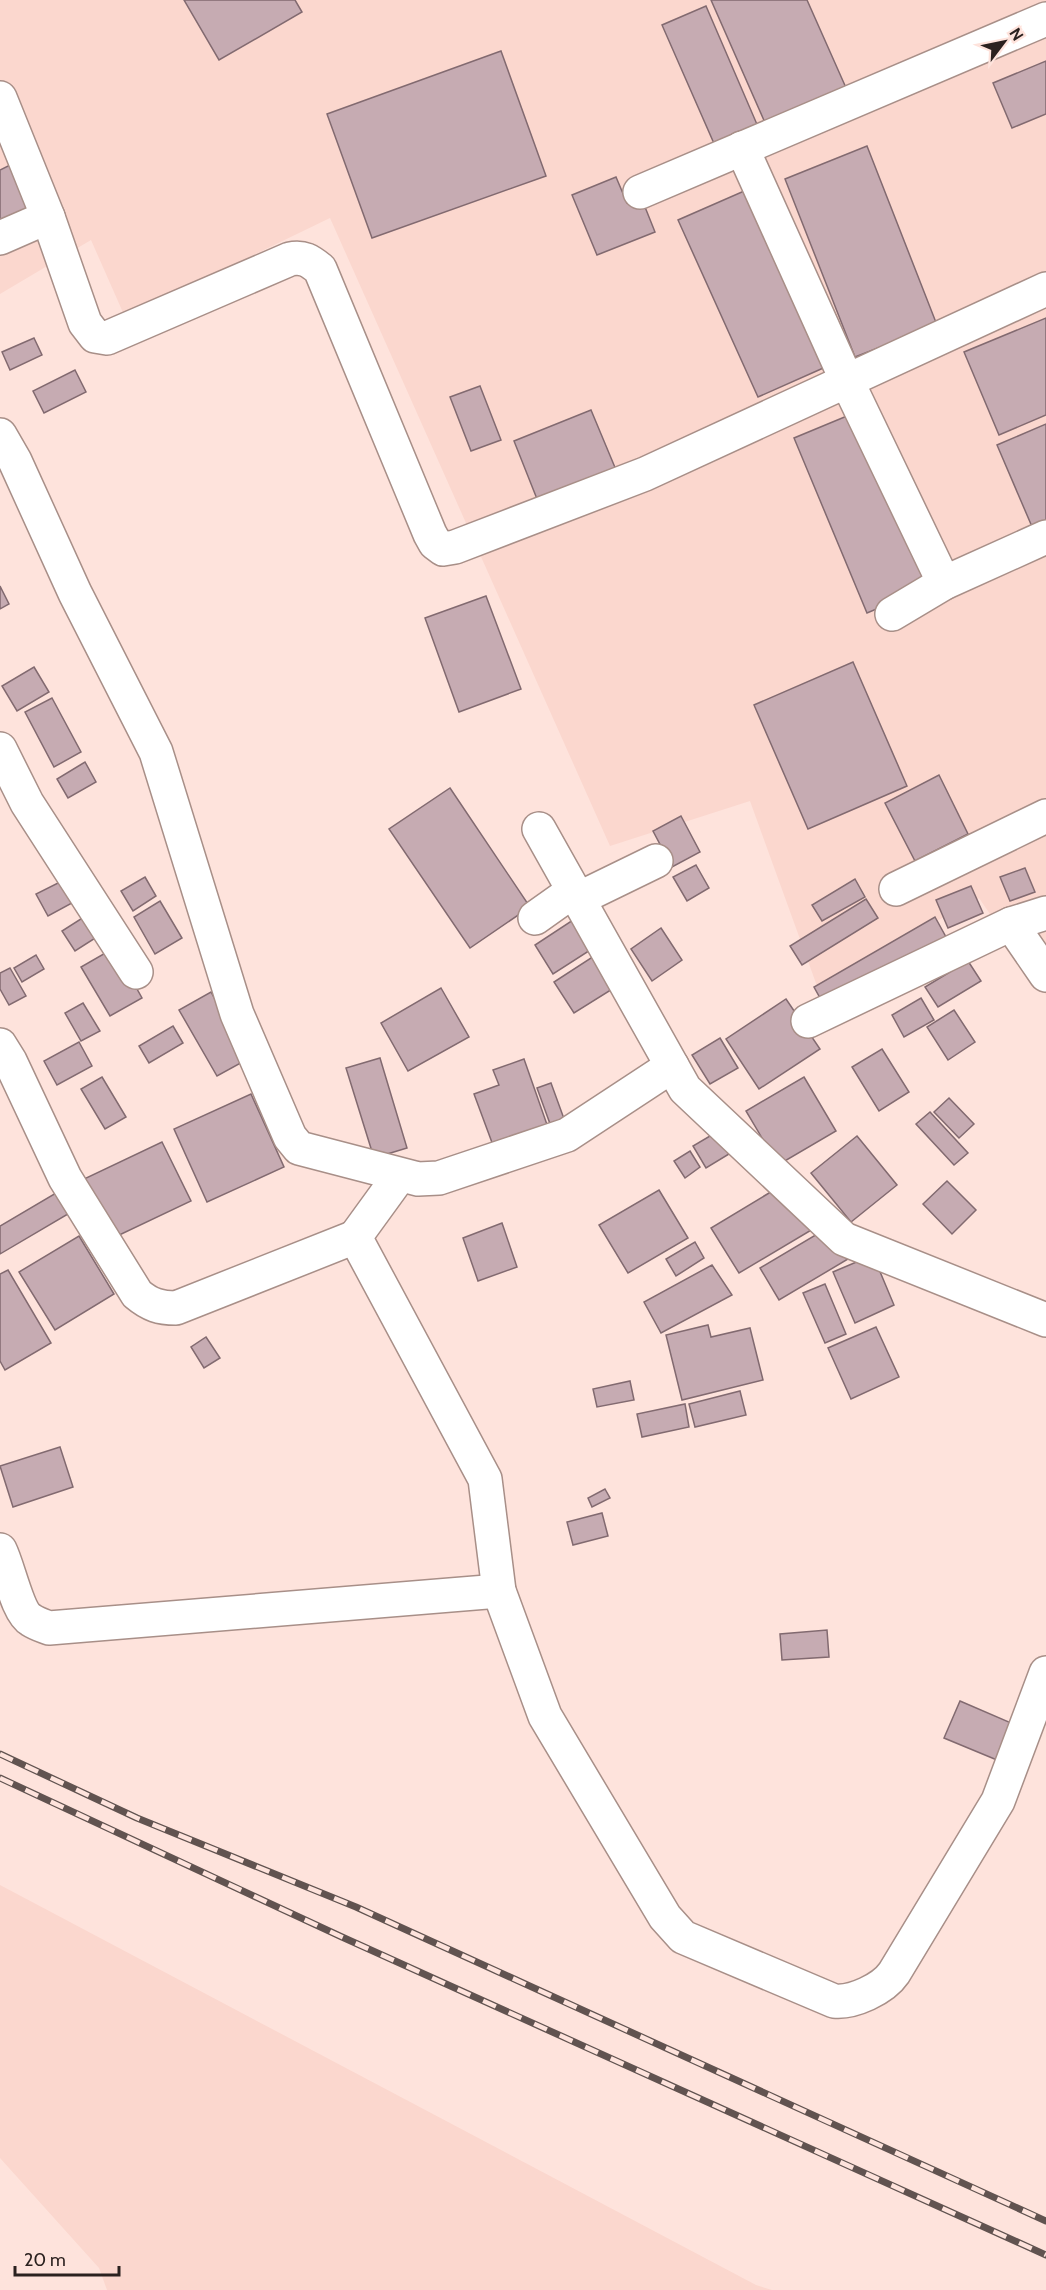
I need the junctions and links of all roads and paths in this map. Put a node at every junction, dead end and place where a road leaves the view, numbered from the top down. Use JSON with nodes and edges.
{"nodes":[{"id":1,"x":1046,"y":19,"type":"edge"},
{"id":2,"x":0,"y":98,"type":"edge"},
{"id":3,"x":742,"y":148,"type":"junction"},
{"id":4,"x":640,"y":192,"type":"dead end"},
{"id":5,"x":48,"y":216,"type":"junction"},
{"id":6,"x":0,"y":237,"type":"edge"},
{"id":7,"x":1046,"y":289,"type":"edge"},
{"id":8,"x":847,"y":381,"type":"junction"},
{"id":9,"x":5,"y":455,"type":"edge"},
{"id":10,"x":1046,"y":537,"type":"edge"},
{"id":11,"x":944,"y":584,"type":"junction"},
{"id":12,"x":892,"y":614,"type":"dead end"},
{"id":13,"x":0,"y":749,"type":"edge"},
{"id":14,"x":1046,"y":816,"type":"edge"},
{"id":15,"x":539,"y":829,"type":"dead end"},
{"id":16,"x":656,"y":861,"type":"dead end"},
{"id":17,"x":896,"y":888,"type":"dead end"},
{"id":18,"x":576,"y":895,"type":"junction"},
{"id":19,"x":1046,"y":913,"type":"edge"},
{"id":20,"x":535,"y":918,"type":"dead end"},
{"id":21,"x":1011,"y":924,"type":"junction"},
{"id":22,"x":136,"y":972,"type":"dead end"},
{"id":23,"x":1046,"y":975,"type":"edge"},
{"id":24,"x":808,"y":1021,"type":"dead end"},
{"id":25,"x":0,"y":1045,"type":"edge"},
{"id":26,"x":672,"y":1066,"type":"junction"},
{"id":27,"x":400,"y":1175,"type":"junction"},
{"id":28,"x":355,"y":1237,"type":"junction"},
{"id":29,"x":1046,"y":1320,"type":"edge"},
{"id":30,"x":0,"y":1550,"type":"edge"},
{"id":31,"x":499,"y":1591,"type":"junction"},
{"id":32,"x":1046,"y":1673,"type":"edge"}],
"edges":[{"from":1,"to":3,"type":"street"},
{"from":2,"to":5,"type":"street"},
{"from":3,"to":4,"type":"street"},
{"from":3,"to":8,"type":"street"},
{"from":5,"to":6,"type":"street"},
{"from":5,"to":8,"type":"street"},
{"from":7,"to":8,"type":"street"},
{"from":8,"to":11,"type":"street"},
{"from":9,"to":27,"type":"street"},
{"from":10,"to":11,"type":"street"},
{"from":11,"to":12,"type":"street"},
{"from":13,"to":22,"type":"street"},
{"from":14,"to":17,"type":"street"},
{"from":15,"to":18,"type":"street"},
{"from":16,"to":18,"type":"street"},
{"from":18,"to":20,"type":"street"},
{"from":18,"to":26,"type":"street"},
{"from":19,"to":21,"type":"street"},
{"from":21,"to":23,"type":"street"},
{"from":21,"to":24,"type":"street"},
{"from":25,"to":28,"type":"street"},
{"from":26,"to":27,"type":"street"},
{"from":26,"to":29,"type":"street"},
{"from":27,"to":28,"type":"street"},
{"from":28,"to":31,"type":"street"},
{"from":30,"to":31,"type":"street"},
{"from":31,"to":32,"type":"street"}]}
